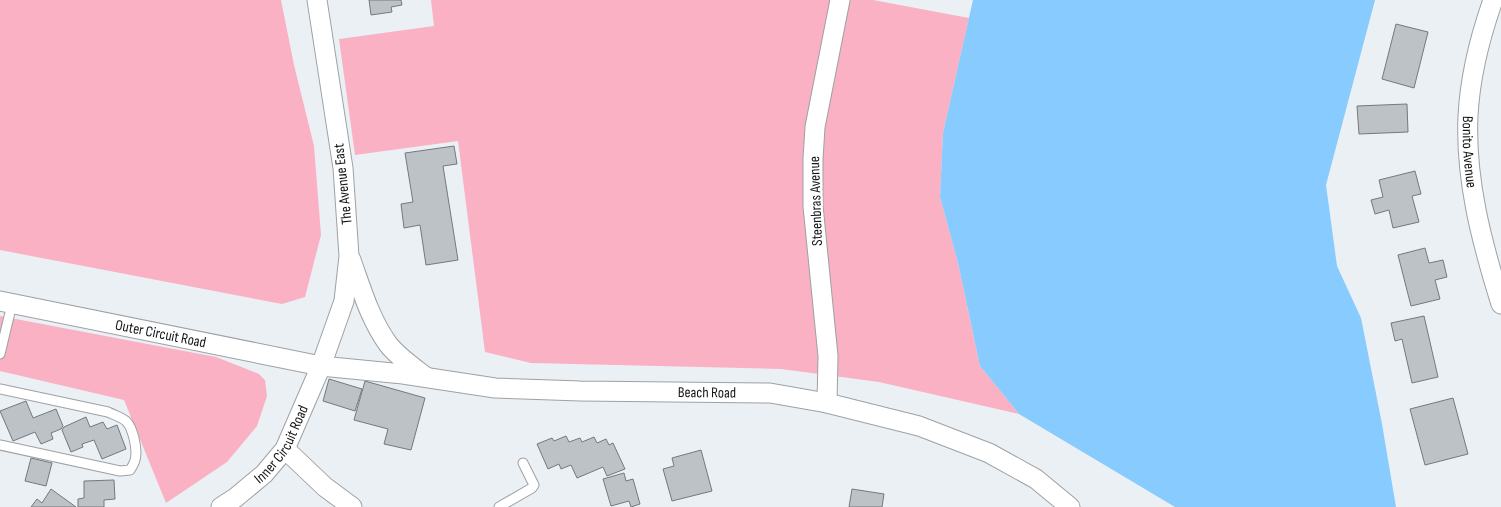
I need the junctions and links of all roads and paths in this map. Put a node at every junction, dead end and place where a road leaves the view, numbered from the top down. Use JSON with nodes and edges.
{"nodes":[{"id":1,"x":317,"y":0,"type":"edge"},
{"id":2,"x":840,"y":0,"type":"edge"},
{"id":3,"x":1493,"y":0,"type":"edge"},
{"id":4,"x":350,"y":256,"type":"junction"},
{"id":5,"x":6,"y":302,"type":"edge"},
{"id":6,"x":1501,"y":304,"type":"edge"},
{"id":7,"x":0,"y":354,"type":"edge"},
{"id":8,"x":321,"y":366,"type":"junction"},
{"id":9,"x":428,"y":378,"type":"junction"},
{"id":10,"x":0,"y":389,"type":"edge"},
{"id":11,"x":827,"y":403,"type":"junction"},
{"id":12,"x":0,"y":443,"type":"edge"},
{"id":13,"x":285,"y":449,"type":"junction"},
{"id":14,"x":522,"y":463,"type":"dead end"},
{"id":15,"x":221,"y":507,"type":"edge"},
{"id":16,"x":352,"y":507,"type":"edge"},
{"id":17,"x":499,"y":507,"type":"edge"},
{"id":18,"x":1070,"y":507,"type":"edge"}],
"edges":[{"from":1,"to":4,"type":"street","name":"The Avenue East"},
{"from":2,"to":11,"type":"street","name":"Steenbras Avenue"},
{"from":3,"to":6,"type":"street","name":"Bonito Avenue"},
{"from":4,"to":8,"type":"street","name":"The Avenue East"},
{"from":4,"to":9,"type":"street"},
{"from":5,"to":7,"type":"lane"},
{"from":5,"to":8,"type":"street","name":"Outer Circuit Road"},
{"from":8,"to":9,"type":"street","name":"Beach Road"},
{"from":8,"to":13,"type":"street","name":"Inner Circuit Road"},
{"from":9,"to":11,"type":"street","name":"Beach Road"},
{"from":10,"to":12,"type":"lane"},
{"from":11,"to":18,"type":"street","name":"Beach Road"},
{"from":13,"to":15,"type":"street","name":"Inner Circuit Road"},
{"from":13,"to":16,"type":"street"},
{"from":14,"to":17,"type":"lane"}]}
